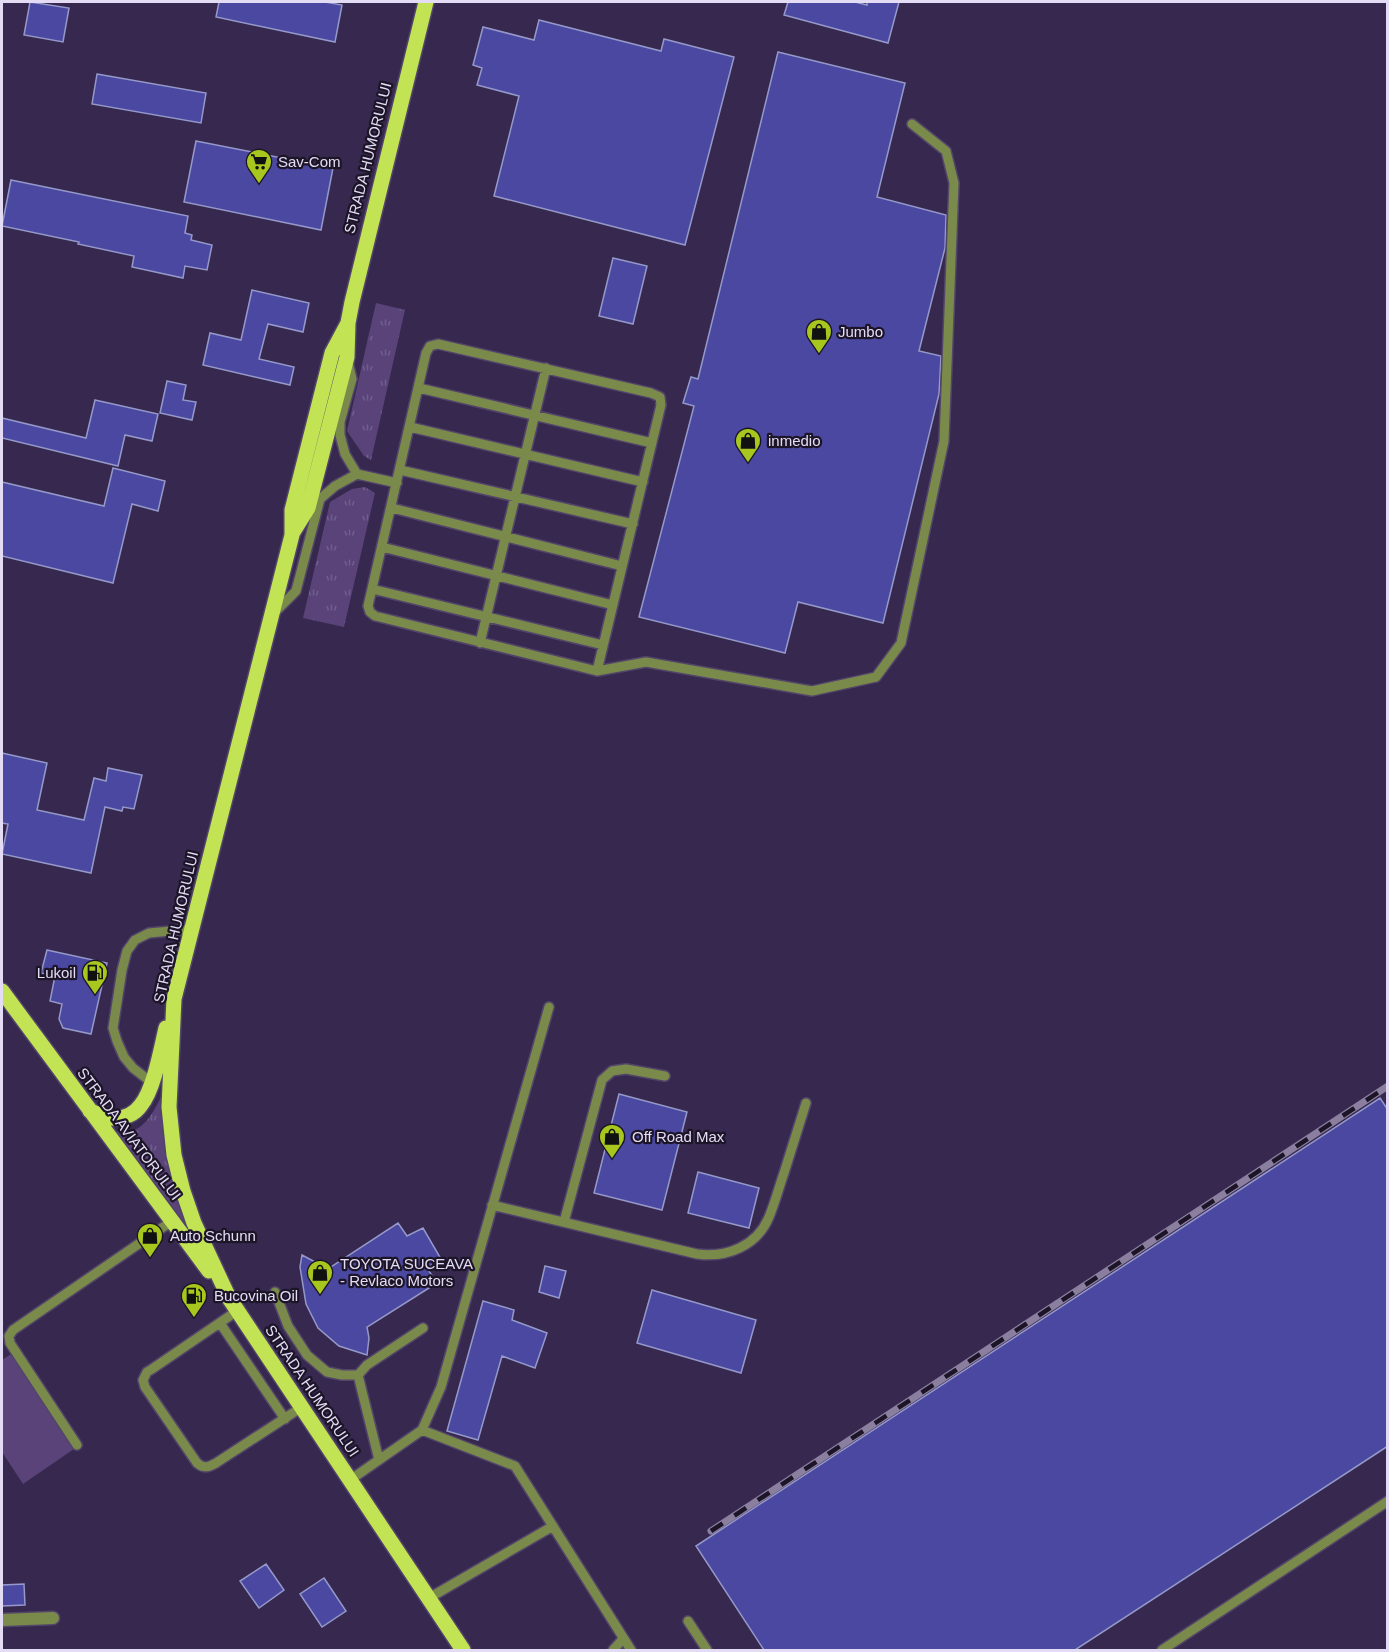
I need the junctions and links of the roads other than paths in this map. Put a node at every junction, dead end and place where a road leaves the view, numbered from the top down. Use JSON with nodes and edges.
{"nodes":[{"id":1,"x":426,"y":2,"type":"edge"},
{"id":2,"x":912,"y":124,"type":"dead end"},
{"id":3,"x":348,"y":323,"type":"junction"},
{"id":4,"x":346,"y":357,"type":"junction"},
{"id":5,"x":546,"y":369,"type":"junction"},
{"id":6,"x":419,"y":388,"type":"junction"},
{"id":7,"x":535,"y":415,"type":"junction"},
{"id":8,"x":410,"y":427,"type":"junction"},
{"id":9,"x":652,"y":443,"type":"junction"},
{"id":10,"x":525,"y":455,"type":"junction"},
{"id":11,"x":400,"y":470,"type":"junction"},
{"id":12,"x":357,"y":474,"type":"junction"},
{"id":13,"x":643,"y":482,"type":"junction"},
{"id":14,"x":397,"y":483,"type":"junction"},
{"id":15,"x":515,"y":497,"type":"junction"},
{"id":16,"x":392,"y":508,"type":"junction"},
{"id":17,"x":633,"y":524,"type":"junction"},
{"id":18,"x":292,"y":535,"type":"junction"},
{"id":19,"x":506,"y":536,"type":"junction"},
{"id":20,"x":382,"y":547,"type":"junction"},
{"id":21,"x":622,"y":566,"type":"junction"},
{"id":22,"x":496,"y":576,"type":"junction"},
{"id":23,"x":372,"y":589,"type":"junction"},
{"id":24,"x":613,"y":605,"type":"junction"},
{"id":25,"x":271,"y":617,"type":"junction"},
{"id":26,"x":486,"y":617,"type":"junction"},
{"id":27,"x":480,"y":643,"type":"junction"},
{"id":28,"x":603,"y":645,"type":"junction"},
{"id":29,"x":597,"y":671,"type":"junction"},
{"id":30,"x":193,"y":930,"type":"junction"},
{"id":31,"x":2,"y":991,"type":"edge"},
{"id":32,"x":174,"y":999,"type":"junction"},
{"id":33,"x":549,"y":1007,"type":"dead end"},
{"id":34,"x":665,"y":1076,"type":"dead end"},
{"id":35,"x":151,"y":1082,"type":"junction"},
{"id":36,"x":806,"y":1103,"type":"dead end"},
{"id":37,"x":90,"y":1111,"type":"junction"},
{"id":38,"x":492,"y":1204,"type":"junction"},
{"id":39,"x":171,"y":1221,"type":"junction"},
{"id":40,"x":564,"y":1222,"type":"junction"},
{"id":41,"x":274,"y":1292,"type":"dead end"},
{"id":42,"x":233,"y":1304,"type":"junction"},
{"id":43,"x":220,"y":1323,"type":"junction"},
{"id":44,"x":423,"y":1328,"type":"dead end"},
{"id":45,"x":358,"y":1375,"type":"junction"},
{"id":46,"x":302,"y":1407,"type":"junction"},
{"id":47,"x":285,"y":1419,"type":"junction"},
{"id":48,"x":422,"y":1430,"type":"junction"},
{"id":49,"x":76,"y":1444,"type":"dead end"},
{"id":50,"x":379,"y":1460,"type":"junction"},
{"id":51,"x":350,"y":1480,"type":"junction"},
{"id":52,"x":1388,"y":1501,"type":"edge"},
{"id":53,"x":553,"y":1526,"type":"junction"},
{"id":54,"x":429,"y":1598,"type":"junction"},
{"id":55,"x":53,"y":1618,"type":"dead end"},
{"id":56,"x":2,"y":1620,"type":"edge"},
{"id":57,"x":688,"y":1620,"type":"dead end"},
{"id":58,"x":623,"y":1639,"type":"junction"},
{"id":59,"x":463,"y":1650,"type":"edge"},
{"id":60,"x":613,"y":1650,"type":"edge"},
{"id":61,"x":631,"y":1650,"type":"edge"},
{"id":62,"x":707,"y":1650,"type":"edge"},
{"id":63,"x":1162,"y":1650,"type":"edge"}],
"edges":[{"from":1,"to":3,"type":"main road","name":"STRADA HUMORULUI"},
{"from":2,"to":29,"type":"lane"},
{"from":3,"to":4,"type":"main road","name":"STRADA HUMORULUI"},
{"from":3,"to":18,"type":"main road","name":"STRADA HUMORULUI"},
{"from":4,"to":12,"type":"lane"},
{"from":4,"to":18,"type":"main road","name":"STRADA HUMORULUI"},
{"from":5,"to":6,"type":"lane"},
{"from":5,"to":7,"type":"lane"},
{"from":5,"to":9,"type":"lane"},
{"from":6,"to":7,"type":"lane"},
{"from":6,"to":8,"type":"lane"},
{"from":7,"to":9,"type":"lane"},
{"from":7,"to":10,"type":"lane"},
{"from":8,"to":10,"type":"lane"},
{"from":8,"to":11,"type":"lane"},
{"from":9,"to":13,"type":"lane"},
{"from":10,"to":13,"type":"lane"},
{"from":10,"to":15,"type":"lane"},
{"from":11,"to":14,"type":"lane"},
{"from":11,"to":15,"type":"lane"},
{"from":12,"to":14,"type":"lane"},
{"from":12,"to":25,"type":"lane"},
{"from":13,"to":17,"type":"lane"},
{"from":14,"to":16,"type":"lane"},
{"from":15,"to":17,"type":"lane"},
{"from":15,"to":19,"type":"lane"},
{"from":16,"to":19,"type":"lane"},
{"from":16,"to":20,"type":"lane"},
{"from":17,"to":21,"type":"lane"},
{"from":18,"to":25,"type":"main road","name":"STRADA HUMORULUI"},
{"from":19,"to":21,"type":"lane"},
{"from":19,"to":22,"type":"lane"},
{"from":20,"to":22,"type":"lane"},
{"from":20,"to":23,"type":"lane"},
{"from":21,"to":24,"type":"lane"},
{"from":22,"to":24,"type":"lane"},
{"from":22,"to":26,"type":"lane"},
{"from":23,"to":26,"type":"lane"},
{"from":23,"to":27,"type":"lane"},
{"from":24,"to":28,"type":"lane"},
{"from":25,"to":30,"type":"main road","name":"STRADA HUMORULUI"},
{"from":26,"to":27,"type":"lane"},
{"from":26,"to":28,"type":"lane"},
{"from":27,"to":29,"type":"lane"},
{"from":28,"to":29,"type":"lane"},
{"from":30,"to":32,"type":"main road","name":"STRADA HUMORULUI"},
{"from":30,"to":35,"type":"lane"},
{"from":31,"to":37,"type":"main road","name":"STRADA AVIATORULUI"},
{"from":32,"to":35,"type":"main road"},
{"from":32,"to":42,"type":"main road","name":"STRADA HUMORULUI"},
{"from":33,"to":38,"type":"lane"},
{"from":34,"to":40,"type":"lane"},
{"from":35,"to":37,"type":"main road"},
{"from":36,"to":40,"type":"lane"},
{"from":37,"to":39,"type":"main road","name":"STRADA AVIATORULUI"},
{"from":38,"to":40,"type":"lane"},
{"from":38,"to":48,"type":"lane"},
{"from":39,"to":42,"type":"main road","name":"STRADA AVIATORULUI"},
{"from":39,"to":49,"type":"lane"},
{"from":41,"to":45,"type":"lane"},
{"from":42,"to":43,"type":"lane"},
{"from":42,"to":46,"type":"main road","name":"STRADA HUMORULUI"},
{"from":43,"to":47,"type":"lane"},
{"from":43,"to":47,"type":"lane"},
{"from":44,"to":45,"type":"lane"},
{"from":45,"to":50,"type":"lane"},
{"from":46,"to":47,"type":"lane"},
{"from":46,"to":51,"type":"main road","name":"STRADA HUMORULUI"},
{"from":48,"to":50,"type":"lane"},
{"from":48,"to":53,"type":"lane"},
{"from":50,"to":51,"type":"lane"},
{"from":51,"to":54,"type":"main road","name":"STRADA HUMORULUI"},
{"from":52,"to":63,"type":"lane"},
{"from":53,"to":54,"type":"lane"},
{"from":53,"to":58,"type":"lane"},
{"from":54,"to":59,"type":"main road","name":"STRADA HUMORULUI"},
{"from":55,"to":56,"type":"street"},
{"from":57,"to":62,"type":"lane"},
{"from":58,"to":60,"type":"lane"},
{"from":58,"to":61,"type":"lane"}]}
